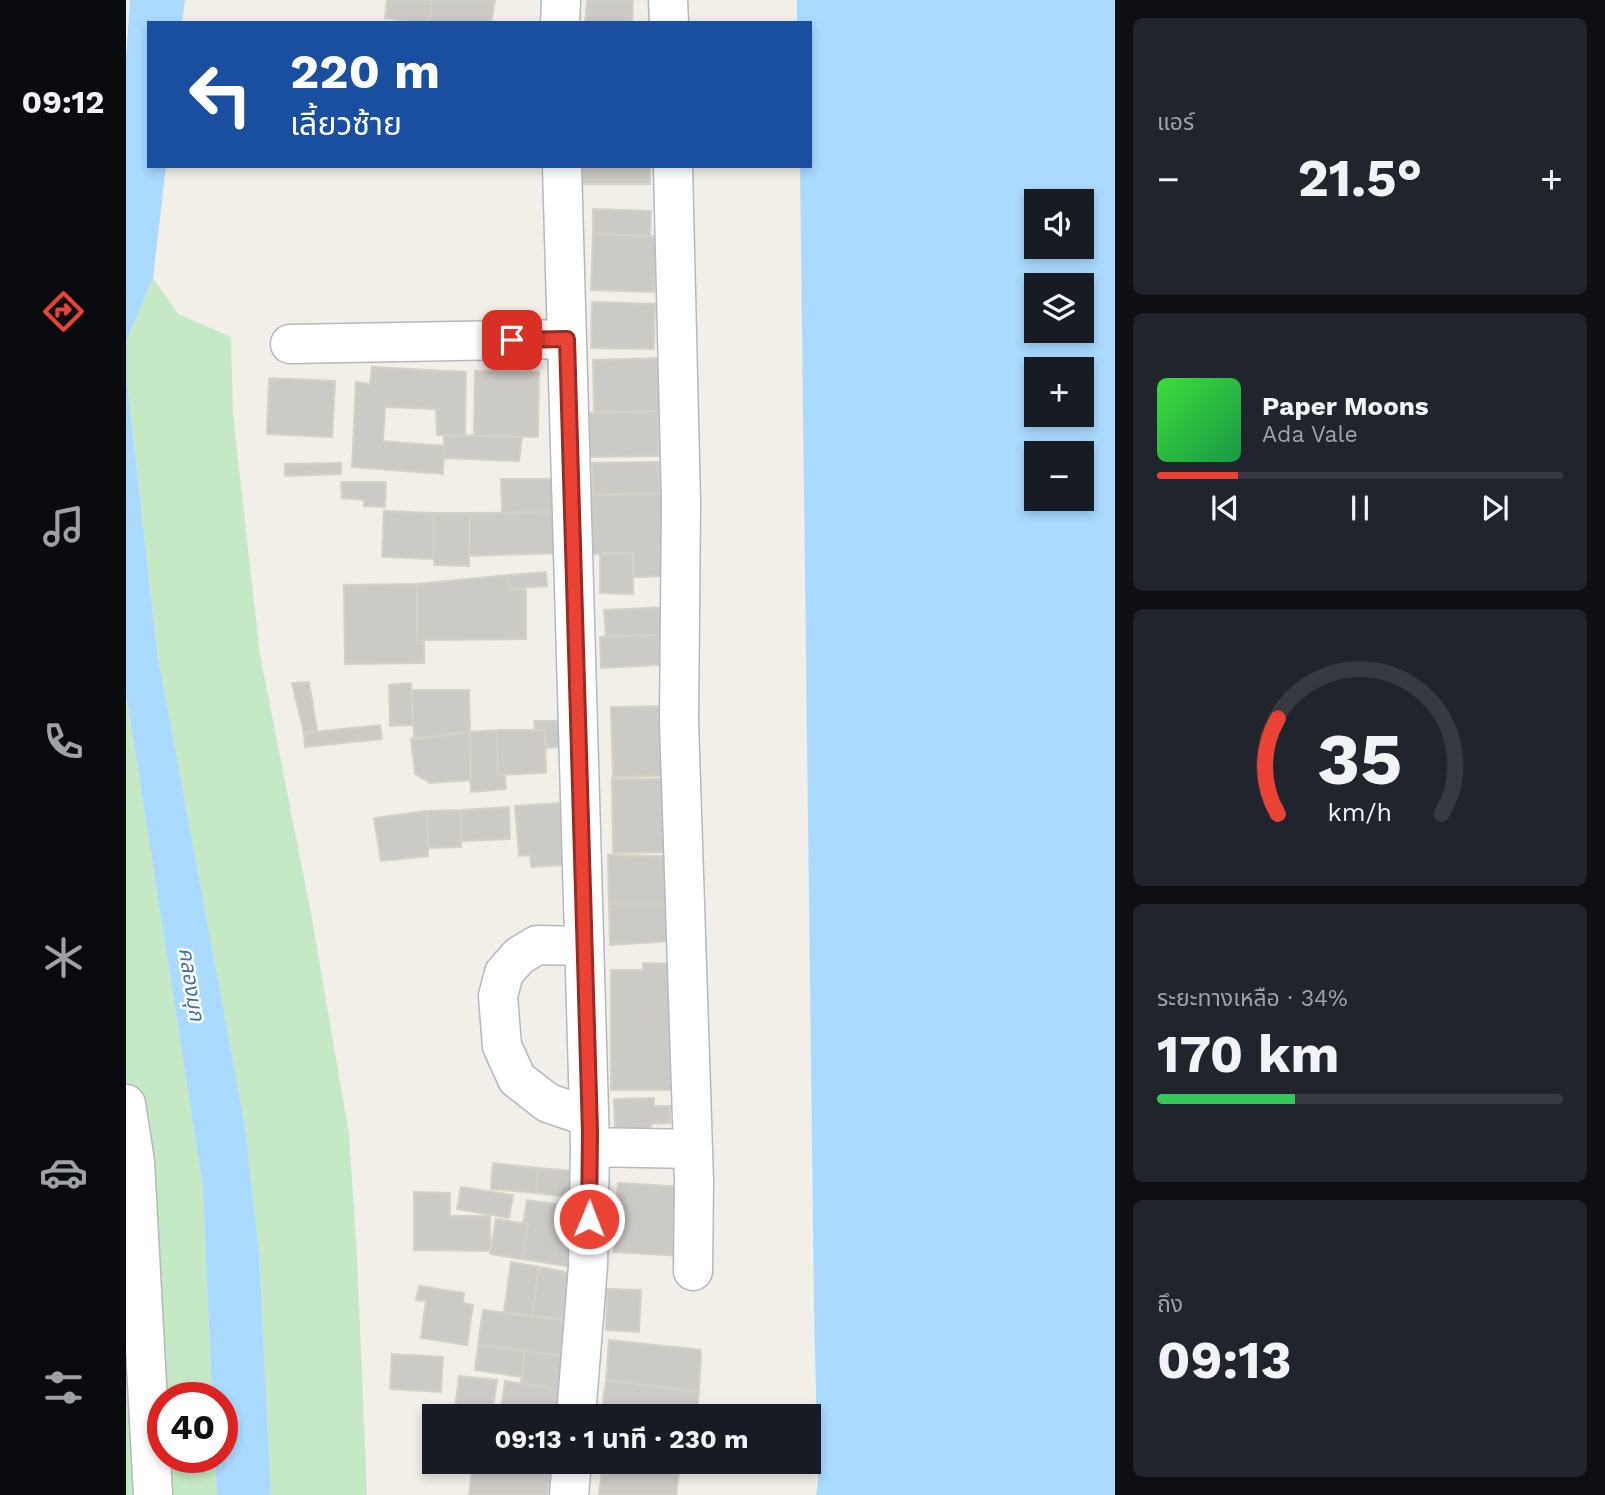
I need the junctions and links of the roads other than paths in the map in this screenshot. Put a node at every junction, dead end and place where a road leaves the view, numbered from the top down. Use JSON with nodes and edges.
{"nodes":[{"id":1,"x":561,"y":0,"type":"edge"},
{"id":2,"x":668,"y":0,"type":"edge"},
{"id":3,"x":561,"y":21,"type":"edge"},
{"id":4,"x":669,"y":21,"type":"edge"},
{"id":5,"x":562,"y":168,"type":"edge"},
{"id":6,"x":673,"y":168,"type":"edge"},
{"id":7,"x":567,"y":339,"type":"junction"},
{"id":8,"x":290,"y":344,"type":"dead end"},
{"id":9,"x":584,"y":946,"type":"junction"},
{"id":10,"x":126,"y":1104,"type":"edge"},
{"id":11,"x":589,"y":1132,"type":"junction"},
{"id":12,"x":693,"y":1149,"type":"junction"},
{"id":13,"x":693,"y":1271,"type":"dead end"},
{"id":14,"x":577,"y":1404,"type":"edge"},
{"id":15,"x":571,"y":1474,"type":"edge"},
{"id":16,"x":153,"y":1495,"type":"edge"},
{"id":17,"x":569,"y":1495,"type":"edge"}],
"edges":[{"from":1,"to":3,"type":"street"},
{"from":2,"to":4,"type":"street"},
{"from":5,"to":7,"type":"street"},
{"from":6,"to":12,"type":"street"},
{"from":7,"to":8,"type":"street"},
{"from":7,"to":9,"type":"street"},
{"from":9,"to":11,"type":"street"},
{"from":9,"to":11,"type":"street"},
{"from":10,"to":16,"type":"street"},
{"from":11,"to":12,"type":"street"},
{"from":11,"to":14,"type":"street"},
{"from":12,"to":13,"type":"street"},
{"from":15,"to":17,"type":"street"}]}
